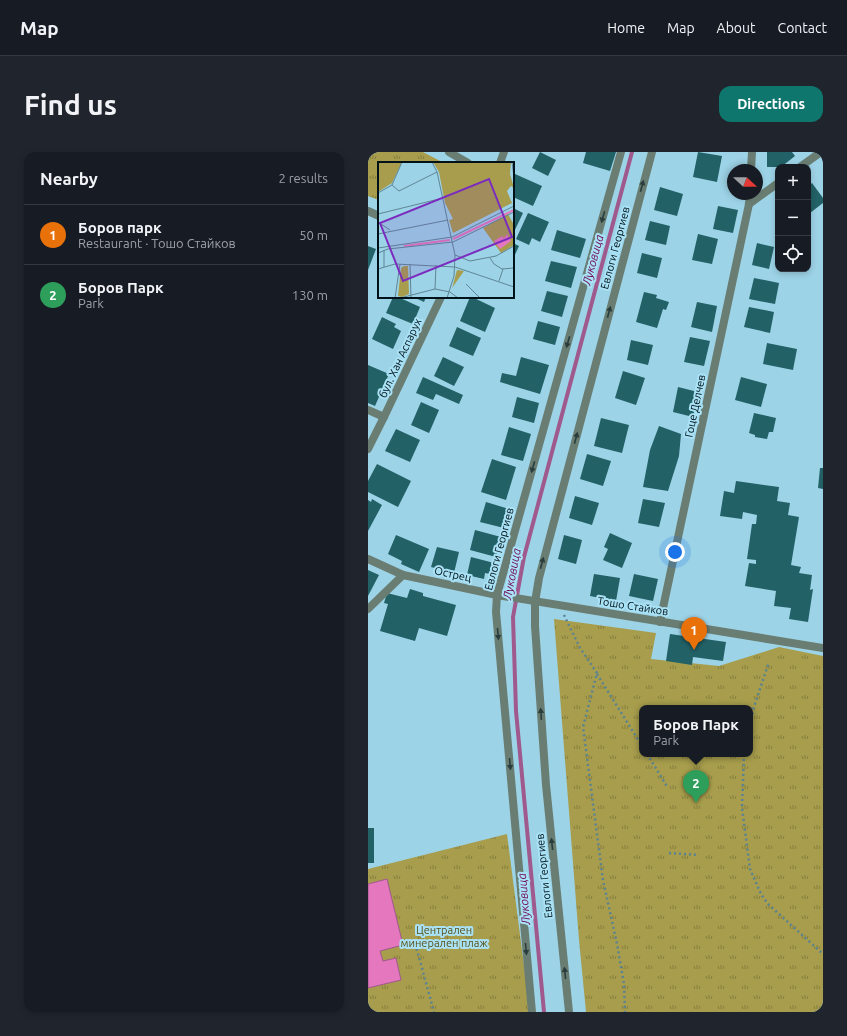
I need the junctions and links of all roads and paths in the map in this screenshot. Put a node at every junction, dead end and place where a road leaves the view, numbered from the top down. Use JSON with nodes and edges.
{"nodes":[{"id":1,"x":449,"y":152,"type":"edge"},
{"id":2,"x":504,"y":152,"type":"edge"},
{"id":3,"x":621,"y":152,"type":"edge"},
{"id":4,"x":652,"y":152,"type":"edge"},
{"id":5,"x":752,"y":152,"type":"edge"},
{"id":6,"x":821,"y":152,"type":"edge"},
{"id":7,"x":466,"y":162,"type":"edge"},
{"id":8,"x":500,"y":162,"type":"edge"},
{"id":9,"x":751,"y":164,"type":"edge"},
{"id":10,"x":804,"y":164,"type":"edge"},
{"id":11,"x":775,"y":185,"type":"edge"},
{"id":12,"x":749,"y":200,"type":"edge"},
{"id":13,"x":749,"y":204,"type":"junction"},
{"id":14,"x":368,"y":211,"type":"edge"},
{"id":15,"x":378,"y":216,"type":"edge"},
{"id":16,"x":441,"y":298,"type":"edge"},
{"id":17,"x":368,"y":410,"type":"edge"},
{"id":18,"x":384,"y":417,"type":"junction"},
{"id":19,"x":368,"y":449,"type":"edge"},
{"id":20,"x":368,"y":559,"type":"edge"},
{"id":21,"x":403,"y":575,"type":"junction"},
{"id":22,"x":497,"y":595,"type":"junction"},
{"id":23,"x":535,"y":602,"type":"junction"},
{"id":24,"x":560,"y":606,"type":"junction"},
{"id":25,"x":368,"y":609,"type":"edge"},
{"id":26,"x":660,"y":622,"type":"junction"},
{"id":27,"x":823,"y":648,"type":"edge"},
{"id":28,"x":768,"y":662,"type":"dead end"},
{"id":29,"x":597,"y":673,"type":"junction"},
{"id":30,"x":753,"y":711,"type":"edge"},
{"id":31,"x":639,"y":741,"type":"edge"},
{"id":32,"x":649,"y":757,"type":"edge"},
{"id":33,"x":744,"y":757,"type":"edge"},
{"id":34,"x":668,"y":788,"type":"dead end"},
{"id":35,"x":669,"y":853,"type":"dead end"},
{"id":36,"x":699,"y":855,"type":"dead end"},
{"id":37,"x":414,"y":939,"type":"dead end"},
{"id":38,"x":823,"y":954,"type":"edge"},
{"id":39,"x":434,"y":1012,"type":"edge"},
{"id":40,"x":532,"y":1012,"type":"edge"},
{"id":41,"x":569,"y":1012,"type":"edge"},
{"id":42,"x":625,"y":1012,"type":"edge"}],
"edges":[{"from":1,"to":7,"type":"street"},
{"from":2,"to":8,"type":"street"},
{"from":3,"to":22,"type":"street","name":"Евлоги Георгиев","one_way":true},
{"from":23,"to":4,"type":"street","name":"Евлоги Георгиев","one_way":true},
{"from":5,"to":9,"type":"street"},
{"from":6,"to":10,"type":"street"},
{"from":11,"to":13,"type":"street"},
{"from":12,"to":13,"type":"street","name":"Гоце Делчев"},
{"from":13,"to":26,"type":"street","name":"Гоце Делчев"},
{"from":14,"to":15,"type":"street"},
{"from":16,"to":18,"type":"street","name":"бул. Хан Аспарух"},
{"from":17,"to":18,"type":"street"},
{"from":18,"to":19,"type":"street","name":"бул. Хан Аспарух"},
{"from":20,"to":21,"type":"street","name":"Острец"},
{"from":21,"to":22,"type":"street","name":"Острец"},
{"from":21,"to":25,"type":"street"},
{"from":22,"to":23,"type":"street","name":"Острец"},
{"from":22,"to":40,"type":"street","name":"Евлоги Георгиев","one_way":true},
{"from":23,"to":24,"type":"street","name":"Тошо Стайков"},
{"from":41,"to":23,"type":"street","name":"Евлоги Георгиев","one_way":true},
{"from":24,"to":26,"type":"street","name":"Тошо Стайков"},
{"from":24,"to":29,"type":"path"},
{"from":26,"to":27,"type":"street","name":"Тошо Стайков"},
{"from":28,"to":30,"type":"path"},
{"from":29,"to":31,"type":"path"},
{"from":29,"to":42,"type":"path"},
{"from":32,"to":34,"type":"path"},
{"from":33,"to":38,"type":"path"},
{"from":35,"to":36,"type":"path"},
{"from":37,"to":39,"type":"path"}]}
